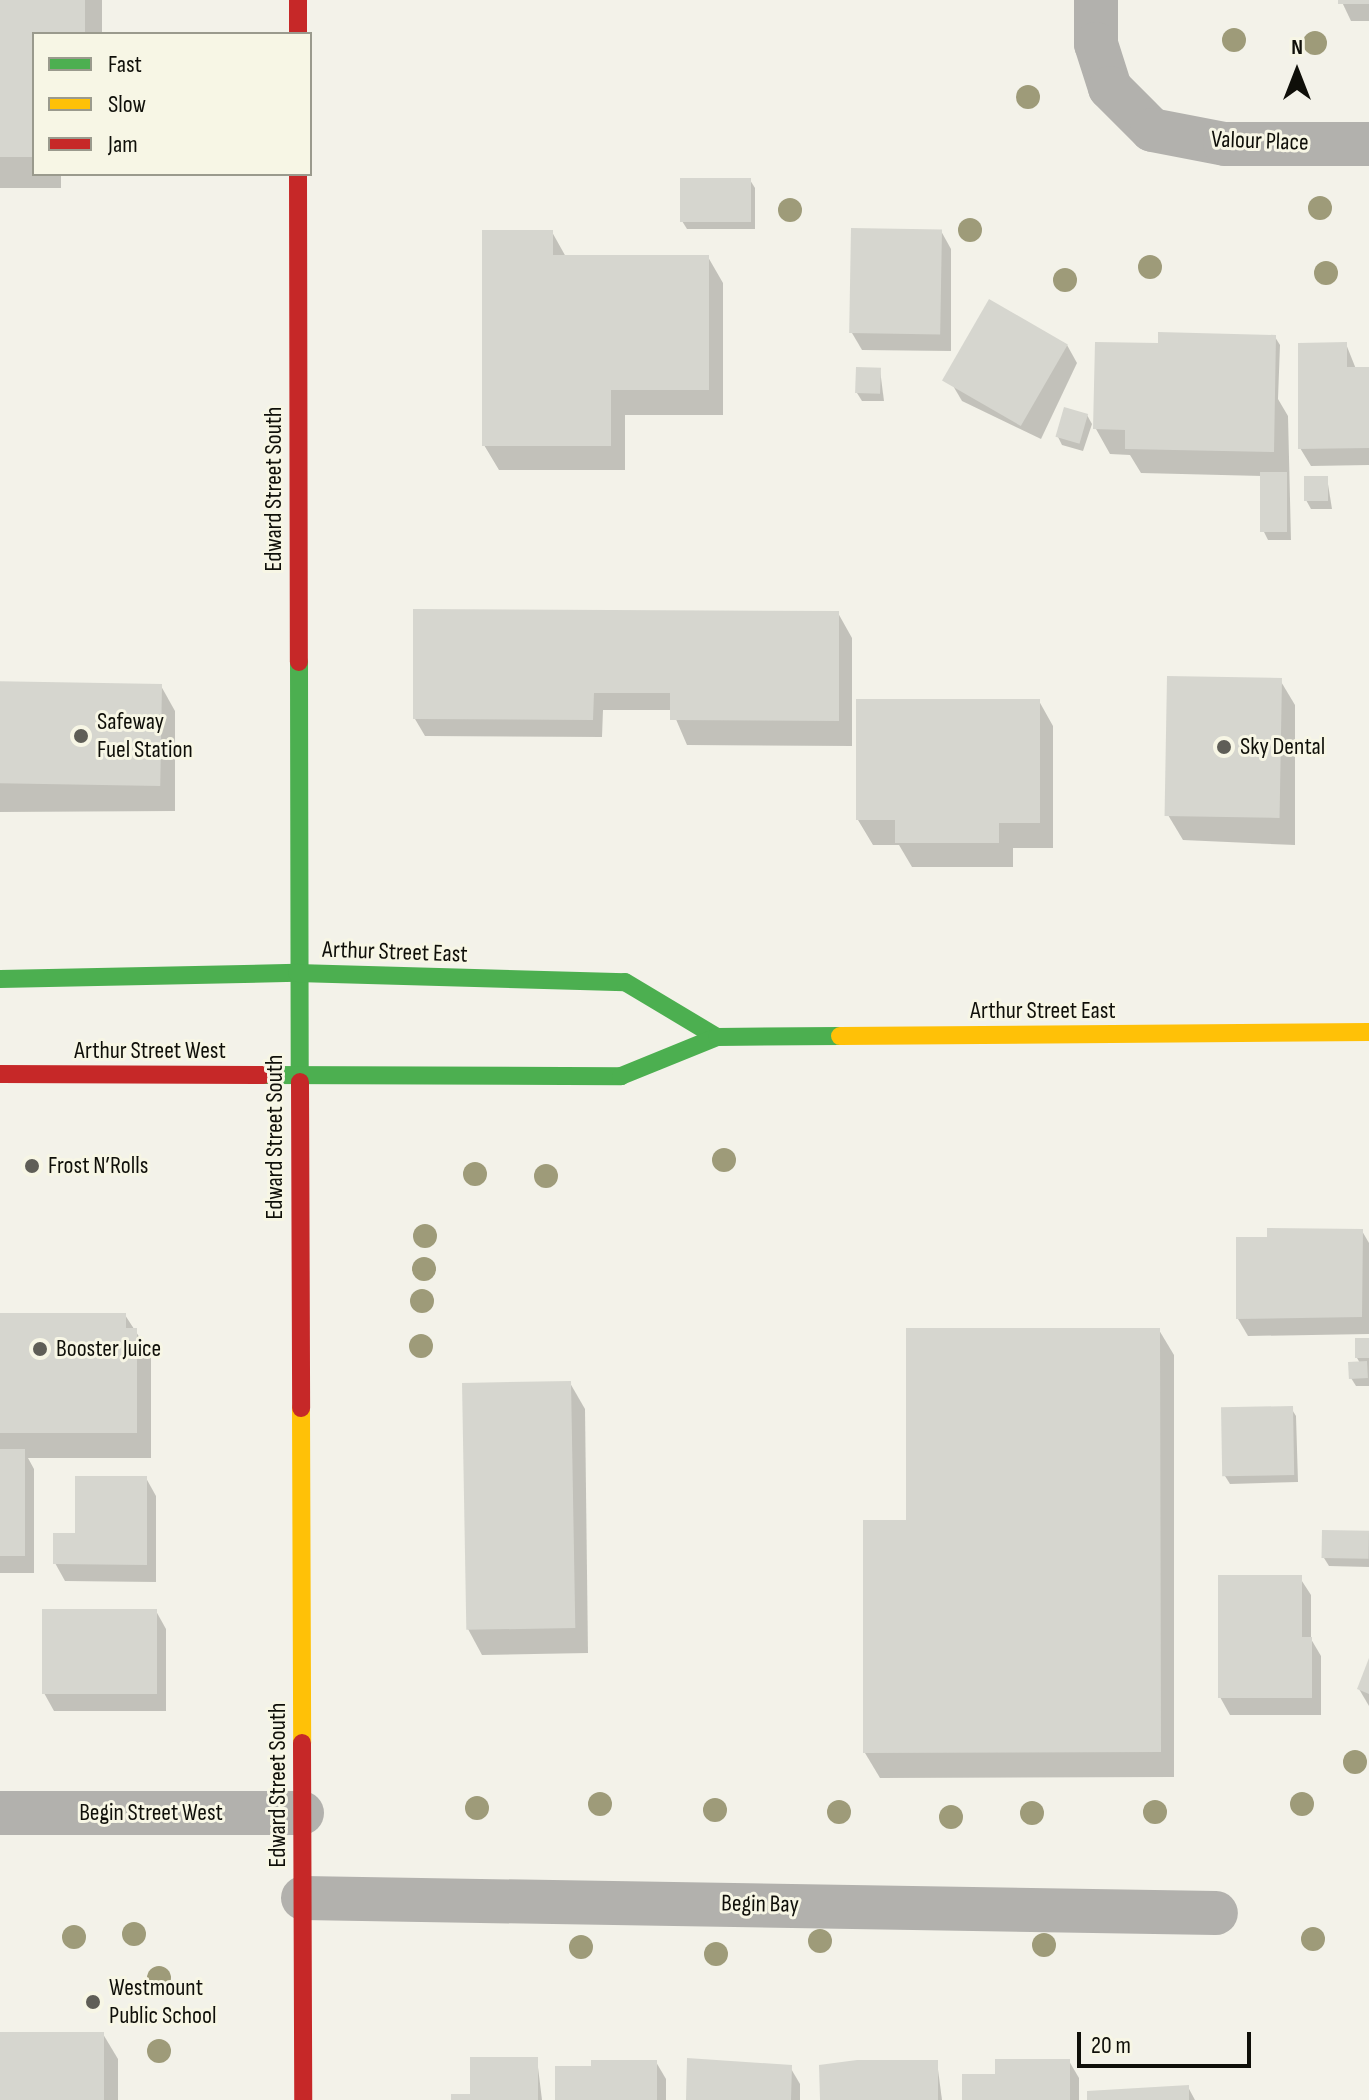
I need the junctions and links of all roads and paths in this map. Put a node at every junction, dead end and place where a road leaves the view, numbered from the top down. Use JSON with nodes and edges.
{"nodes":[{"id":1,"x":298,"y":0,"type":"edge"},
{"id":2,"x":1096,"y":0,"type":"edge"},
{"id":3,"x":298,"y":32,"type":"edge"},
{"id":4,"x":1369,"y":144,"type":"edge"},
{"id":5,"x":298,"y":176,"type":"edge"},
{"id":6,"x":297,"y":973,"type":"junction"},
{"id":7,"x":0,"y":979,"type":"edge"},
{"id":8,"x":1369,"y":1032,"type":"edge"},
{"id":9,"x":717,"y":1037,"type":"junction"},
{"id":10,"x":0,"y":1074,"type":"edge"},
{"id":11,"x":299,"y":1076,"type":"junction"},
{"id":12,"x":0,"y":1813,"type":"edge"},
{"id":13,"x":302,"y":1813,"type":"junction"},
{"id":14,"x":303,"y":1898,"type":"junction"},
{"id":15,"x":1216,"y":1913,"type":"dead end"},
{"id":16,"x":303,"y":2100,"type":"edge"}],
"edges":[{"from":1,"to":3,"type":"main road"},
{"from":2,"to":4,"type":"street","name":"Valour Place"},
{"from":5,"to":6,"type":"main road","name":"Edward Street South"},
{"from":6,"to":7,"type":"main road"},
{"from":6,"to":9,"type":"main road","name":"Arthur Street East"},
{"from":6,"to":11,"type":"main road","name":"Edward Street South"},
{"from":8,"to":9,"type":"main road","name":"Arthur Street East"},
{"from":9,"to":11,"type":"main road","name":"Arthur Street East"},
{"from":10,"to":11,"type":"main road","name":"Arthur Street West"},
{"from":11,"to":13,"type":"main road","name":"Edward Street South"},
{"from":12,"to":13,"type":"street","name":"Begin Street West"},
{"from":13,"to":14,"type":"main road","name":"Edward Street South"},
{"from":14,"to":15,"type":"street","name":"Begin Bay"},
{"from":14,"to":16,"type":"main road","name":"Edward Street South"}]}
